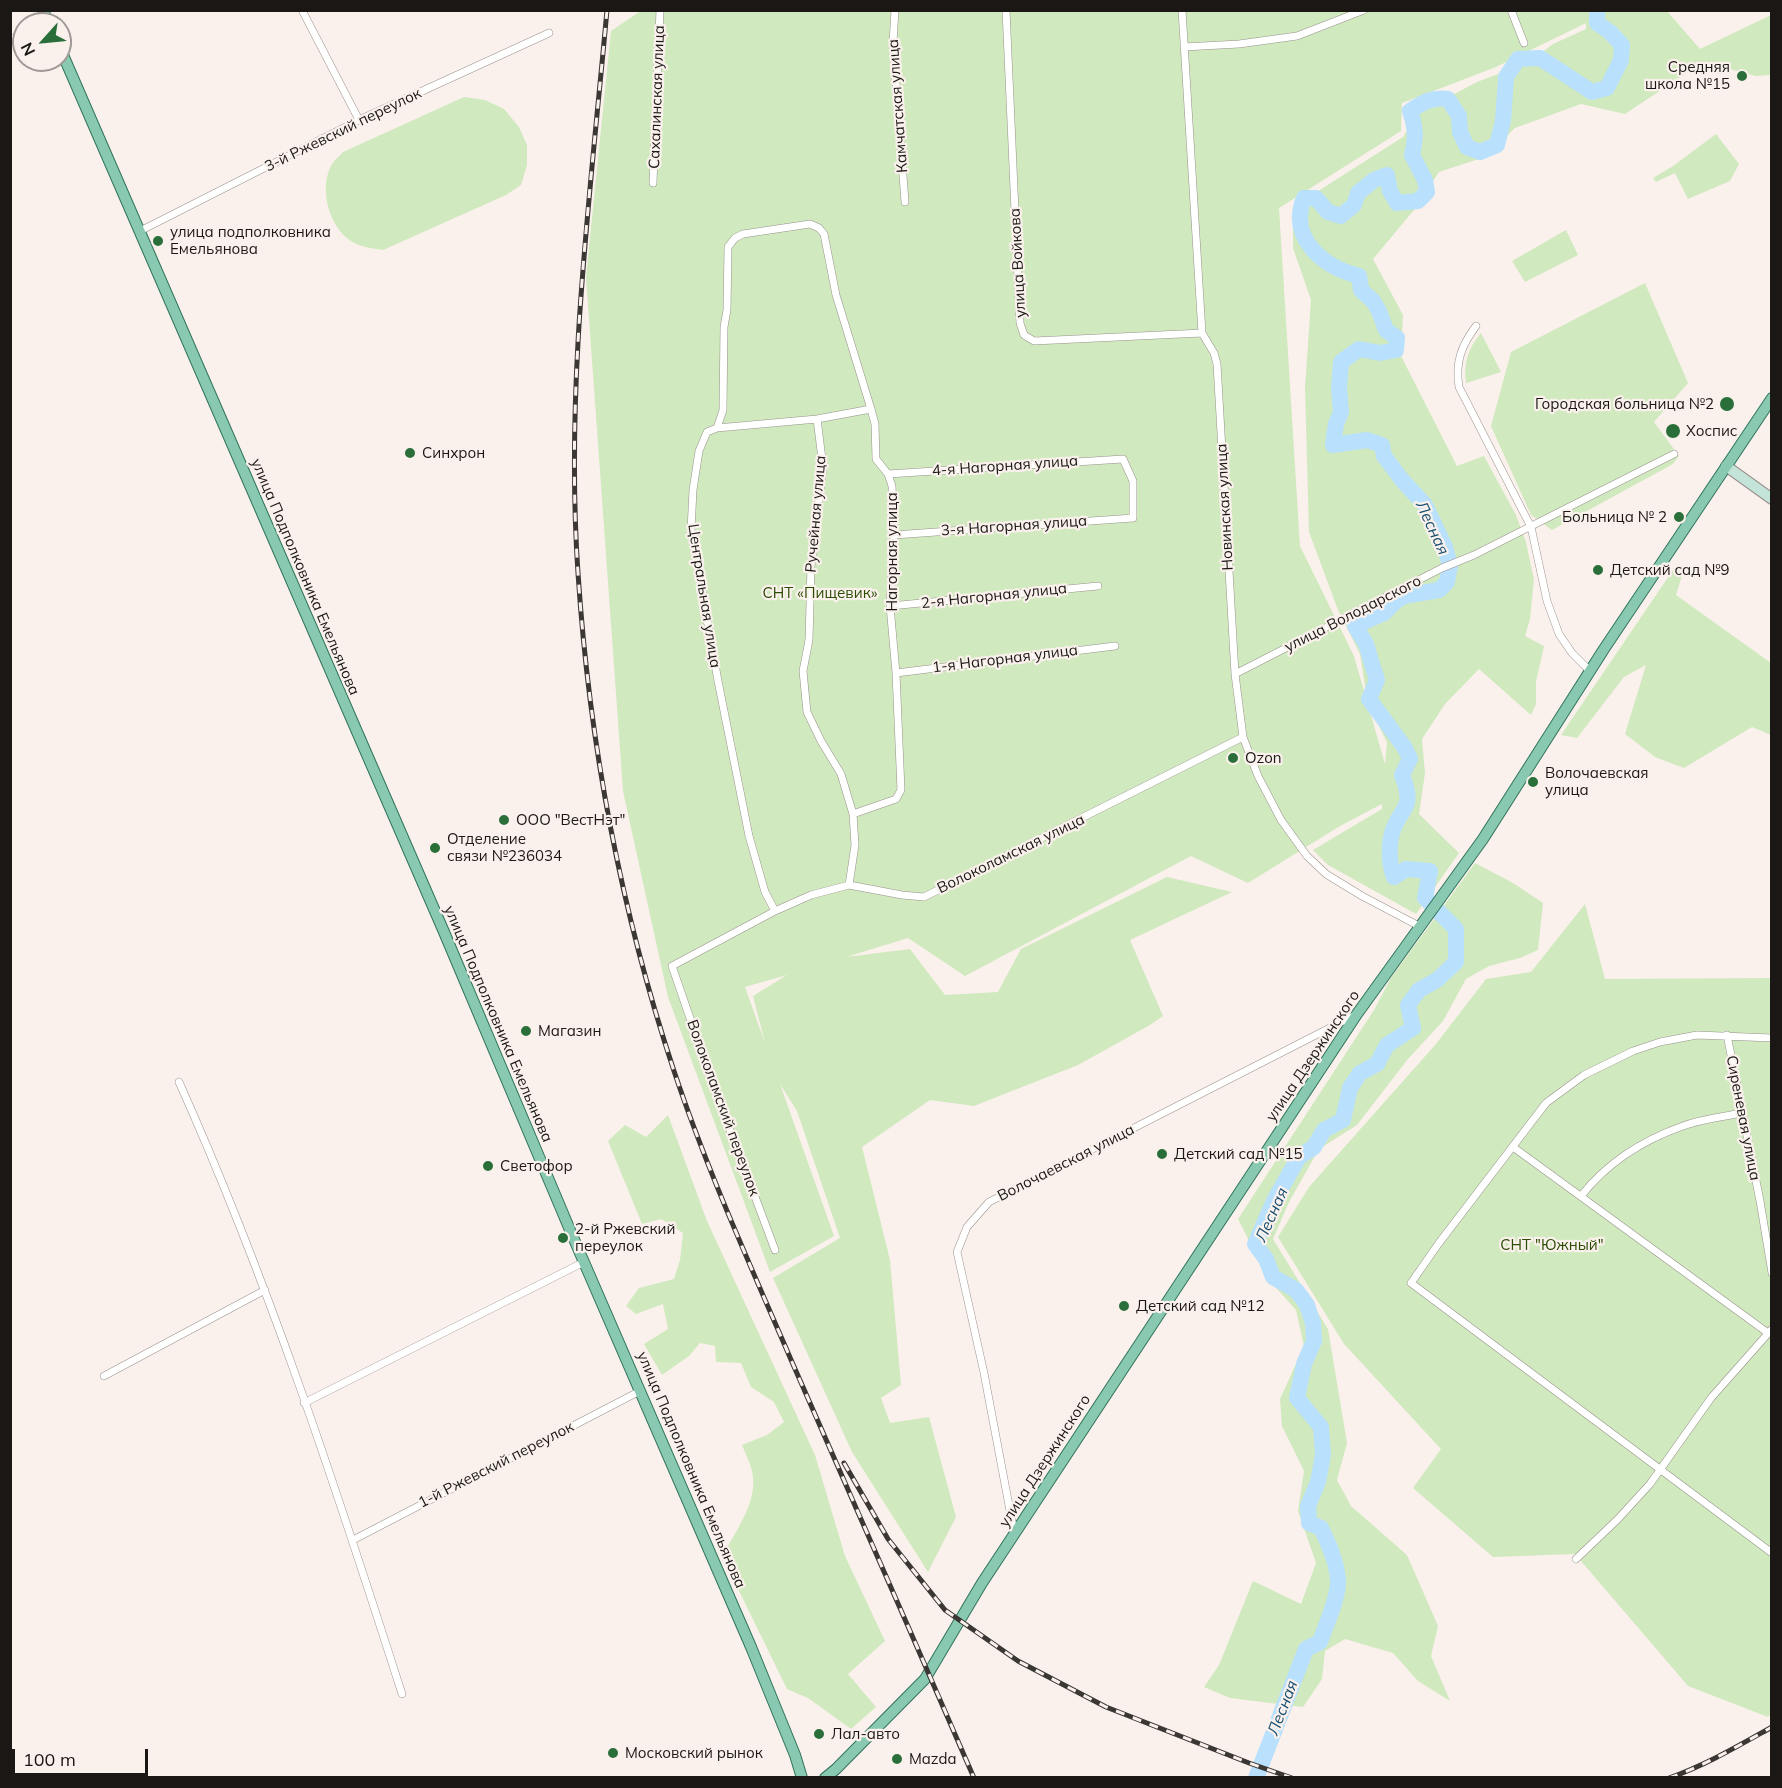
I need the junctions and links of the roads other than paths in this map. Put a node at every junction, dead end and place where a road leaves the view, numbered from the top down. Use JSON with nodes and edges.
{"nodes":[{"id":1,"x":302,"y":10,"type":"edge"},
{"id":2,"x":660,"y":10,"type":"edge"},
{"id":3,"x":895,"y":10,"type":"edge"},
{"id":4,"x":1006,"y":10,"type":"edge"},
{"id":5,"x":1182,"y":10,"type":"edge"},
{"id":6,"x":1364,"y":10,"type":"edge"},
{"id":7,"x":1511,"y":10,"type":"edge"},
{"id":8,"x":549,"y":33,"type":"dead end"},
{"id":9,"x":1524,"y":43,"type":"dead end"},
{"id":10,"x":1184,"y":47,"type":"junction"},
{"id":11,"x":70,"y":72,"type":"edge"},
{"id":12,"x":358,"y":120,"type":"junction"},
{"id":13,"x":653,"y":183,"type":"dead end"},
{"id":14,"x":905,"y":202,"type":"dead end"},
{"id":15,"x":140,"y":231,"type":"junction"},
{"id":16,"x":824,"y":234,"type":"joint"},
{"id":17,"x":1476,"y":326,"type":"dead end"},
{"id":18,"x":1202,"y":333,"type":"junction"},
{"id":19,"x":1772,"y":398,"type":"edge"},
{"id":20,"x":871,"y":409,"type":"junction"},
{"id":21,"x":817,"y":419,"type":"junction"},
{"id":22,"x":717,"y":428,"type":"junction"},
{"id":23,"x":1674,"y":454,"type":"dead end"},
{"id":24,"x":1726,"y":466,"type":"junction"},
{"id":25,"x":888,"y":474,"type":"junction"},
{"id":26,"x":1772,"y":499,"type":"edge"},
{"id":27,"x":1133,"y":518,"type":"joint"},
{"id":28,"x":1531,"y":527,"type":"junction"},
{"id":29,"x":894,"y":535,"type":"junction"},
{"id":30,"x":1098,"y":586,"type":"dead end"},
{"id":31,"x":890,"y":606,"type":"junction"},
{"id":32,"x":1115,"y":646,"type":"dead end"},
{"id":33,"x":1590,"y":671,"type":"junction"},
{"id":34,"x":896,"y":673,"type":"junction"},
{"id":35,"x":1235,"y":674,"type":"junction"},
{"id":36,"x":1243,"y":737,"type":"junction"},
{"id":37,"x":853,"y":814,"type":"junction"},
{"id":38,"x":849,"y":885,"type":"junction"},
{"id":39,"x":775,"y":911,"type":"junction"},
{"id":40,"x":1419,"y":926,"type":"junction"},
{"id":41,"x":672,"y":966,"type":"joint"},
{"id":42,"x":1357,"y":1014,"type":"junction"},
{"id":43,"x":1726,"y":1035,"type":"junction"},
{"id":44,"x":1772,"y":1038,"type":"edge"},
{"id":45,"x":179,"y":1082,"type":"dead end"},
{"id":46,"x":1742,"y":1113,"type":"junction"},
{"id":47,"x":1513,"y":1147,"type":"junction"},
{"id":48,"x":1581,"y":1196,"type":"junction"},
{"id":49,"x":774,"y":1250,"type":"dead end"},
{"id":50,"x":584,"y":1262,"type":"junction"},
{"id":51,"x":1772,"y":1273,"type":"edge"},
{"id":52,"x":265,"y":1290,"type":"junction"},
{"id":53,"x":1770,"y":1331,"type":"edge"},
{"id":54,"x":104,"y":1376,"type":"dead end"},
{"id":55,"x":640,"y":1391,"type":"junction"},
{"id":56,"x":304,"y":1403,"type":"junction"},
{"id":57,"x":1660,"y":1470,"type":"junction"},
{"id":58,"x":1014,"y":1535,"type":"junction"},
{"id":59,"x":353,"y":1540,"type":"junction"},
{"id":60,"x":1772,"y":1553,"type":"edge"},
{"id":61,"x":1576,"y":1558,"type":"dead end"},
{"id":62,"x":402,"y":1694,"type":"dead end"},
{"id":63,"x":802,"y":1778,"type":"edge"},
{"id":64,"x":825,"y":1778,"type":"edge"}],
"edges":[{"from":1,"to":12,"type":"street"},
{"from":2,"to":13,"type":"street","name":"Сахалинская улица"},
{"from":3,"to":14,"type":"street","name":"Камчатская улица"},
{"from":4,"to":18,"type":"street","name":"улица Войкова"},
{"from":5,"to":10,"type":"street","name":"Новинская улица"},
{"from":6,"to":10,"type":"street"},
{"from":7,"to":9,"type":"street"},
{"from":8,"to":12,"type":"street","name":"3-й Ржевский переулок"},
{"from":10,"to":18,"type":"street","name":"Новинская улица"},
{"from":11,"to":15,"type":"main road","name":"улица Подполковника Емельянова"},
{"from":12,"to":15,"type":"street","name":"3-й Ржевский переулок"},
{"from":15,"to":50,"type":"main road","name":"улица Подполковника Емельянова"},
{"from":16,"to":20,"type":"street","name":"Нагорная улица"},
{"from":16,"to":22,"type":"street","name":"Центральная улица"},
{"from":17,"to":28,"type":"street"},
{"from":18,"to":35,"type":"street","name":"Новинская улица"},
{"from":19,"to":24,"type":"main road","name":"улица Дзержинского"},
{"from":20,"to":21,"type":"street"},
{"from":20,"to":25,"type":"street","name":"Нагорная улица"},
{"from":21,"to":22,"type":"street"},
{"from":21,"to":37,"type":"street","name":"Ручейная улица"},
{"from":22,"to":39,"type":"street","name":"Центральная улица"},
{"from":23,"to":28,"type":"street","name":"улица Володарского"},
{"from":24,"to":26,"type":"main road"},
{"from":24,"to":33,"type":"main road","name":"улица Дзержинского"},
{"from":25,"to":27,"type":"street","name":"4-я Нагорная улица"},
{"from":25,"to":29,"type":"street","name":"Нагорная улица"},
{"from":27,"to":29,"type":"street","name":"3-я Нагорная улица"},
{"from":28,"to":33,"type":"street"},
{"from":28,"to":35,"type":"street","name":"улица Володарского"},
{"from":29,"to":31,"type":"street","name":"Нагорная улица"},
{"from":30,"to":31,"type":"street","name":"2-я Нагорная улица"},
{"from":31,"to":34,"type":"street","name":"Нагорная улица"},
{"from":32,"to":34,"type":"street","name":"1-я Нагорная улица"},
{"from":33,"to":40,"type":"main road","name":"улица Дзержинского"},
{"from":34,"to":37,"type":"street","name":"Нагорная улица"},
{"from":35,"to":36,"type":"street","name":"Новинская улица"},
{"from":36,"to":38,"type":"street","name":"Волоколамская улица"},
{"from":36,"to":40,"type":"street","name":"Новинская улица"},
{"from":37,"to":38,"type":"street","name":"Ручейная улица"},
{"from":38,"to":39,"type":"street","name":"Волоколамская улица"},
{"from":39,"to":41,"type":"street","name":"Волоколамская улица"},
{"from":40,"to":42,"type":"main road","name":"улица Дзержинского"},
{"from":41,"to":49,"type":"street","name":"Волоколамский переулок"},
{"from":42,"to":58,"type":"main road","name":"улица Дзержинского"},
{"from":42,"to":58,"type":"street","name":"Волочаевская улица"},
{"from":43,"to":44,"type":"street"},
{"from":43,"to":46,"type":"street","name":"Сиреневая улица"},
{"from":43,"to":47,"type":"street"},
{"from":45,"to":52,"type":"street"},
{"from":46,"to":48,"type":"street"},
{"from":46,"to":51,"type":"street","name":"Сиреневая улица"},
{"from":47,"to":48,"type":"street"},
{"from":47,"to":57,"type":"street"},
{"from":48,"to":53,"type":"street"},
{"from":50,"to":55,"type":"main road","name":"улица Подполковника Емельянова"},
{"from":50,"to":56,"type":"street"},
{"from":52,"to":54,"type":"street"},
{"from":52,"to":56,"type":"street"},
{"from":53,"to":57,"type":"street"},
{"from":55,"to":59,"type":"street","name":"1-й Ржевский переулок"},
{"from":55,"to":63,"type":"main road","name":"улица Подполковника Емельянова"},
{"from":56,"to":59,"type":"street"},
{"from":57,"to":60,"type":"street"},
{"from":57,"to":61,"type":"street"},
{"from":58,"to":64,"type":"main road","name":"улица Дзержинского"},
{"from":59,"to":62,"type":"street"}]}
